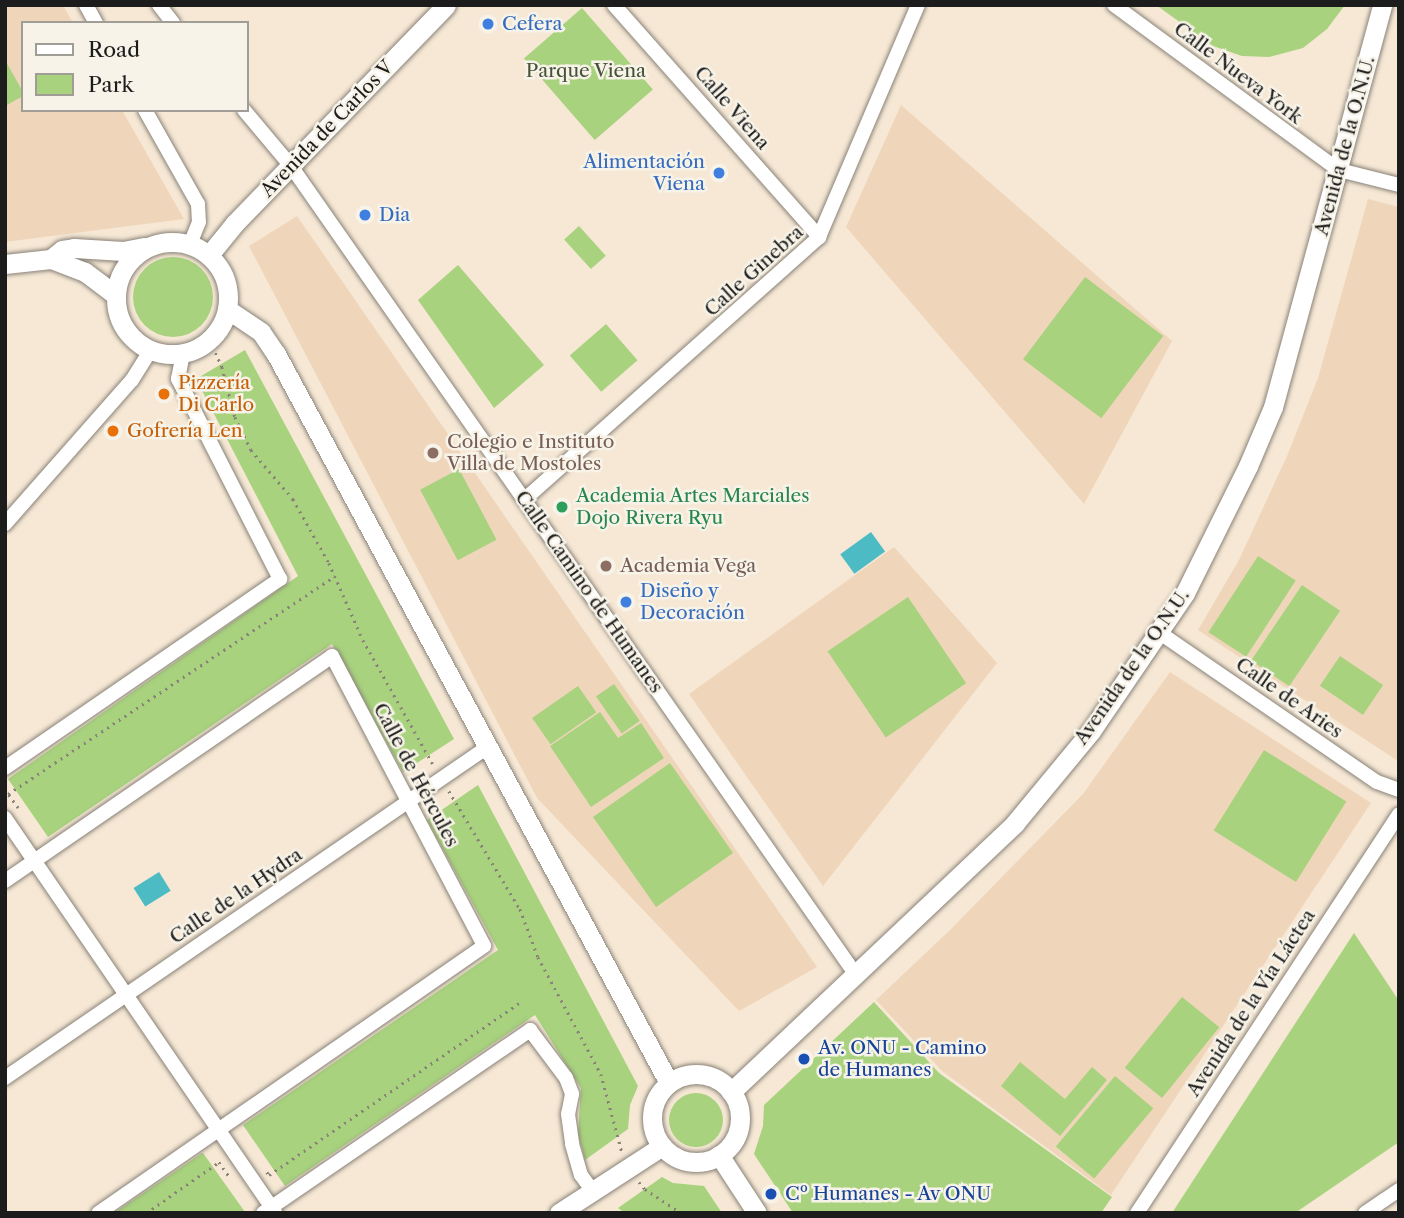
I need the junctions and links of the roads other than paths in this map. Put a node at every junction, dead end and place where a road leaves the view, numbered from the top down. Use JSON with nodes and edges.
{"nodes":[{"id":1,"x":86,"y":5,"type":"edge"},
{"id":2,"x":159,"y":5,"type":"edge"},
{"id":3,"x":446,"y":5,"type":"edge"},
{"id":4,"x":614,"y":5,"type":"edge"},
{"id":5,"x":918,"y":5,"type":"edge"},
{"id":6,"x":1115,"y":5,"type":"edge"},
{"id":7,"x":1382,"y":5,"type":"edge"},
{"id":8,"x":95,"y":21,"type":"edge"},
{"id":9,"x":171,"y":21,"type":"edge"},
{"id":10,"x":146,"y":112,"type":"edge"},
{"id":11,"x":246,"y":112,"type":"edge"},
{"id":12,"x":291,"y":166,"type":"junction"},
{"id":13,"x":1339,"y":170,"type":"junction"},
{"id":14,"x":1399,"y":185,"type":"edge"},
{"id":15,"x":819,"y":237,"type":"junction"},
{"id":16,"x":190,"y":244,"type":"junction"},
{"id":17,"x":148,"y":246,"type":"junction"},
{"id":18,"x":209,"y":255,"type":"junction"},
{"id":19,"x":51,"y":259,"type":"junction"},
{"id":20,"x":5,"y":264,"type":"edge"},
{"id":21,"x":115,"y":295,"type":"junction"},
{"id":22,"x":227,"y":309,"type":"junction"},
{"id":23,"x":151,"y":350,"type":"junction"},
{"id":24,"x":183,"y":353,"type":"junction"},
{"id":25,"x":525,"y":499,"type":"junction"},
{"id":26,"x":5,"y":524,"type":"edge"},
{"id":27,"x":1160,"y":633,"type":"junction"},
{"id":28,"x":489,"y":746,"type":"junction"},
{"id":29,"x":5,"y":768,"type":"edge"},
{"id":30,"x":1399,"y":790,"type":"edge"},
{"id":31,"x":408,"y":801,"type":"junction"},
{"id":32,"x":1399,"y":814,"type":"edge"},
{"id":33,"x":6,"y":819,"type":"edge"},
{"id":34,"x":36,"y":860,"type":"junction"},
{"id":35,"x":5,"y":881,"type":"edge"},
{"id":36,"x":856,"y":975,"type":"junction"},
{"id":37,"x":127,"y":994,"type":"junction"},
{"id":38,"x":5,"y":1078,"type":"edge"},
{"id":39,"x":669,"y":1083,"type":"junction"},
{"id":40,"x":732,"y":1092,"type":"junction"},
{"id":41,"x":219,"y":1129,"type":"junction"},
{"id":42,"x":662,"y":1146,"type":"junction"},
{"id":43,"x":719,"y":1155,"type":"junction"},
{"id":44,"x":592,"y":1190,"type":"junction"},
{"id":45,"x":1399,"y":1190,"type":"edge"},
{"id":46,"x":269,"y":1211,"type":"edge"},
{"id":47,"x":99,"y":1213,"type":"edge"},
{"id":48,"x":559,"y":1213,"type":"edge"},
{"id":49,"x":758,"y":1213,"type":"edge"},
{"id":50,"x":1137,"y":1213,"type":"edge"},
{"id":51,"x":1366,"y":1213,"type":"edge"}],
"edges":[{"from":1,"to":8,"type":"street"},
{"from":2,"to":9,"type":"street"},
{"from":3,"to":12,"type":"street","name":"Avenida de Carlos V"},
{"from":4,"to":15,"type":"street","name":"Calle Viena"},
{"from":5,"to":15,"type":"street","name":"Calle Ginebra"},
{"from":6,"to":13,"type":"street","name":"Calle Nueva York"},
{"from":7,"to":13,"type":"street","name":"Avenida de la O.N.U."},
{"from":10,"to":16,"type":"street"},
{"from":11,"to":12,"type":"street","name":"Calle Camino de Humanes"},
{"from":12,"to":18,"type":"street","name":"Avenida de Carlos V"},
{"from":12,"to":25,"type":"street","name":"Calle Camino de Humanes"},
{"from":13,"to":14,"type":"street"},
{"from":13,"to":27,"type":"street","name":"Avenida de la O.N.U."},
{"from":15,"to":25,"type":"street","name":"Calle Ginebra"},
{"from":16,"to":17,"type":"street"},
{"from":16,"to":18,"type":"street"},
{"from":17,"to":19,"type":"street"},
{"from":17,"to":21,"type":"street"},
{"from":18,"to":22,"type":"street"},
{"from":19,"to":20,"type":"street"},
{"from":19,"to":21,"type":"street"},
{"from":21,"to":23,"type":"street"},
{"from":22,"to":24,"type":"street"},
{"from":22,"to":28,"type":"street"},
{"from":23,"to":24,"type":"street"},
{"from":23,"to":26,"type":"street"},
{"from":24,"to":29,"type":"street"},
{"from":25,"to":36,"type":"street","name":"Calle Camino de Humanes"},
{"from":27,"to":30,"type":"street","name":"Calle de Aries"},
{"from":27,"to":36,"type":"street","name":"Avenida de la O.N.U."},
{"from":28,"to":31,"type":"street","name":"Calle de la Hydra"},
{"from":28,"to":39,"type":"street"},
{"from":31,"to":34,"type":"street","name":"Calle de Hércules"},
{"from":31,"to":37,"type":"street","name":"Calle de la Hydra"},
{"from":31,"to":41,"type":"street","name":"Calle de Hércules"},
{"from":32,"to":50,"type":"street","name":"Avenida de la Vía Láctea"},
{"from":33,"to":34,"type":"street"},
{"from":34,"to":35,"type":"street"},
{"from":34,"to":37,"type":"street"},
{"from":36,"to":40,"type":"street","name":"Avenida de la O.N.U."},
{"from":37,"to":38,"type":"street","name":"Calle de la Hydra"},
{"from":37,"to":41,"type":"street"},
{"from":39,"to":40,"type":"street"},
{"from":39,"to":42,"type":"street"},
{"from":40,"to":43,"type":"street"},
{"from":41,"to":46,"type":"street"},
{"from":41,"to":47,"type":"street","name":"Calle de Hércules"},
{"from":42,"to":43,"type":"street"},
{"from":42,"to":44,"type":"street"},
{"from":43,"to":49,"type":"street"},
{"from":44,"to":46,"type":"street"},
{"from":44,"to":48,"type":"street"},
{"from":45,"to":51,"type":"street"}]}
